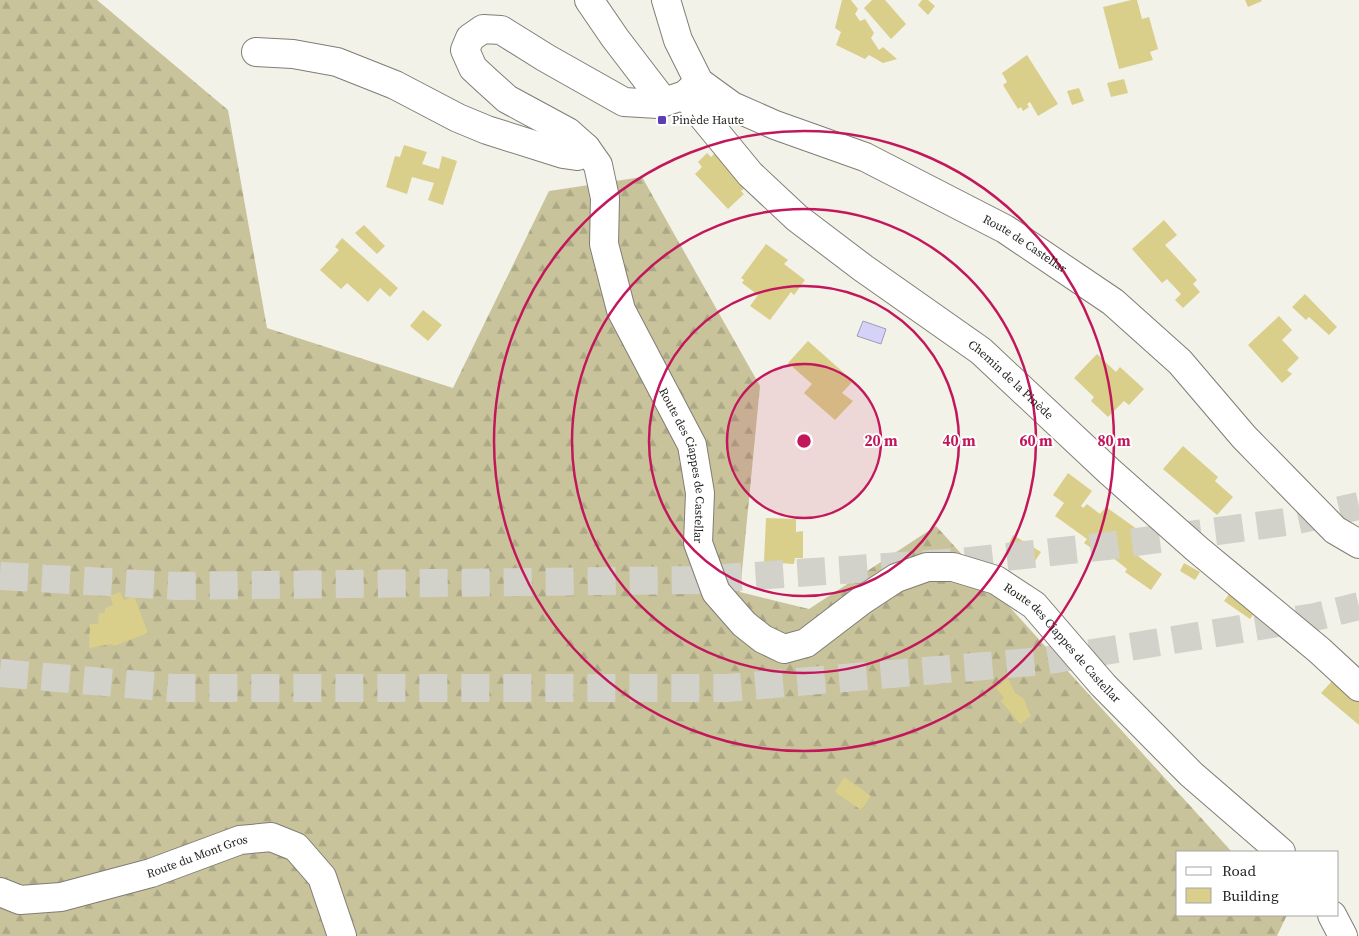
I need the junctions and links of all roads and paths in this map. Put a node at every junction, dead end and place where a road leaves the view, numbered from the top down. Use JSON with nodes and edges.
{"nodes":[{"id":1,"x":589,"y":0,"type":"edge"},
{"id":2,"x":666,"y":0,"type":"edge"},
{"id":3,"x":256,"y":52,"type":"dead end"},
{"id":4,"x":683,"y":93,"type":"junction"},
{"id":5,"x":586,"y":148,"type":"junction"},
{"id":6,"x":1359,"y":544,"type":"edge"},
{"id":7,"x":1359,"y":687,"type":"edge"},
{"id":8,"x":1280,"y":851,"type":"edge"},
{"id":9,"x":0,"y":892,"type":"edge"},
{"id":10,"x":1333,"y":916,"type":"edge"},
{"id":11,"x":342,"y":936,"type":"edge"},
{"id":12,"x":1343,"y":936,"type":"edge"}],
"edges":[{"from":1,"to":4,"type":"street"},
{"from":2,"to":4,"type":"street","name":"Route de Castellar"},
{"from":3,"to":5,"type":"street"},
{"from":4,"to":5,"type":"street","name":"Route des Ciappes de Castellar"},
{"from":4,"to":6,"type":"street","name":"Route de Castellar"},
{"from":4,"to":7,"type":"street","name":"Chemin de la Pinède"},
{"from":5,"to":8,"type":"street","name":"Route des Ciappes de Castellar"},
{"from":9,"to":11,"type":"street","name":"Route du Mont Gros"},
{"from":10,"to":12,"type":"street"}]}
